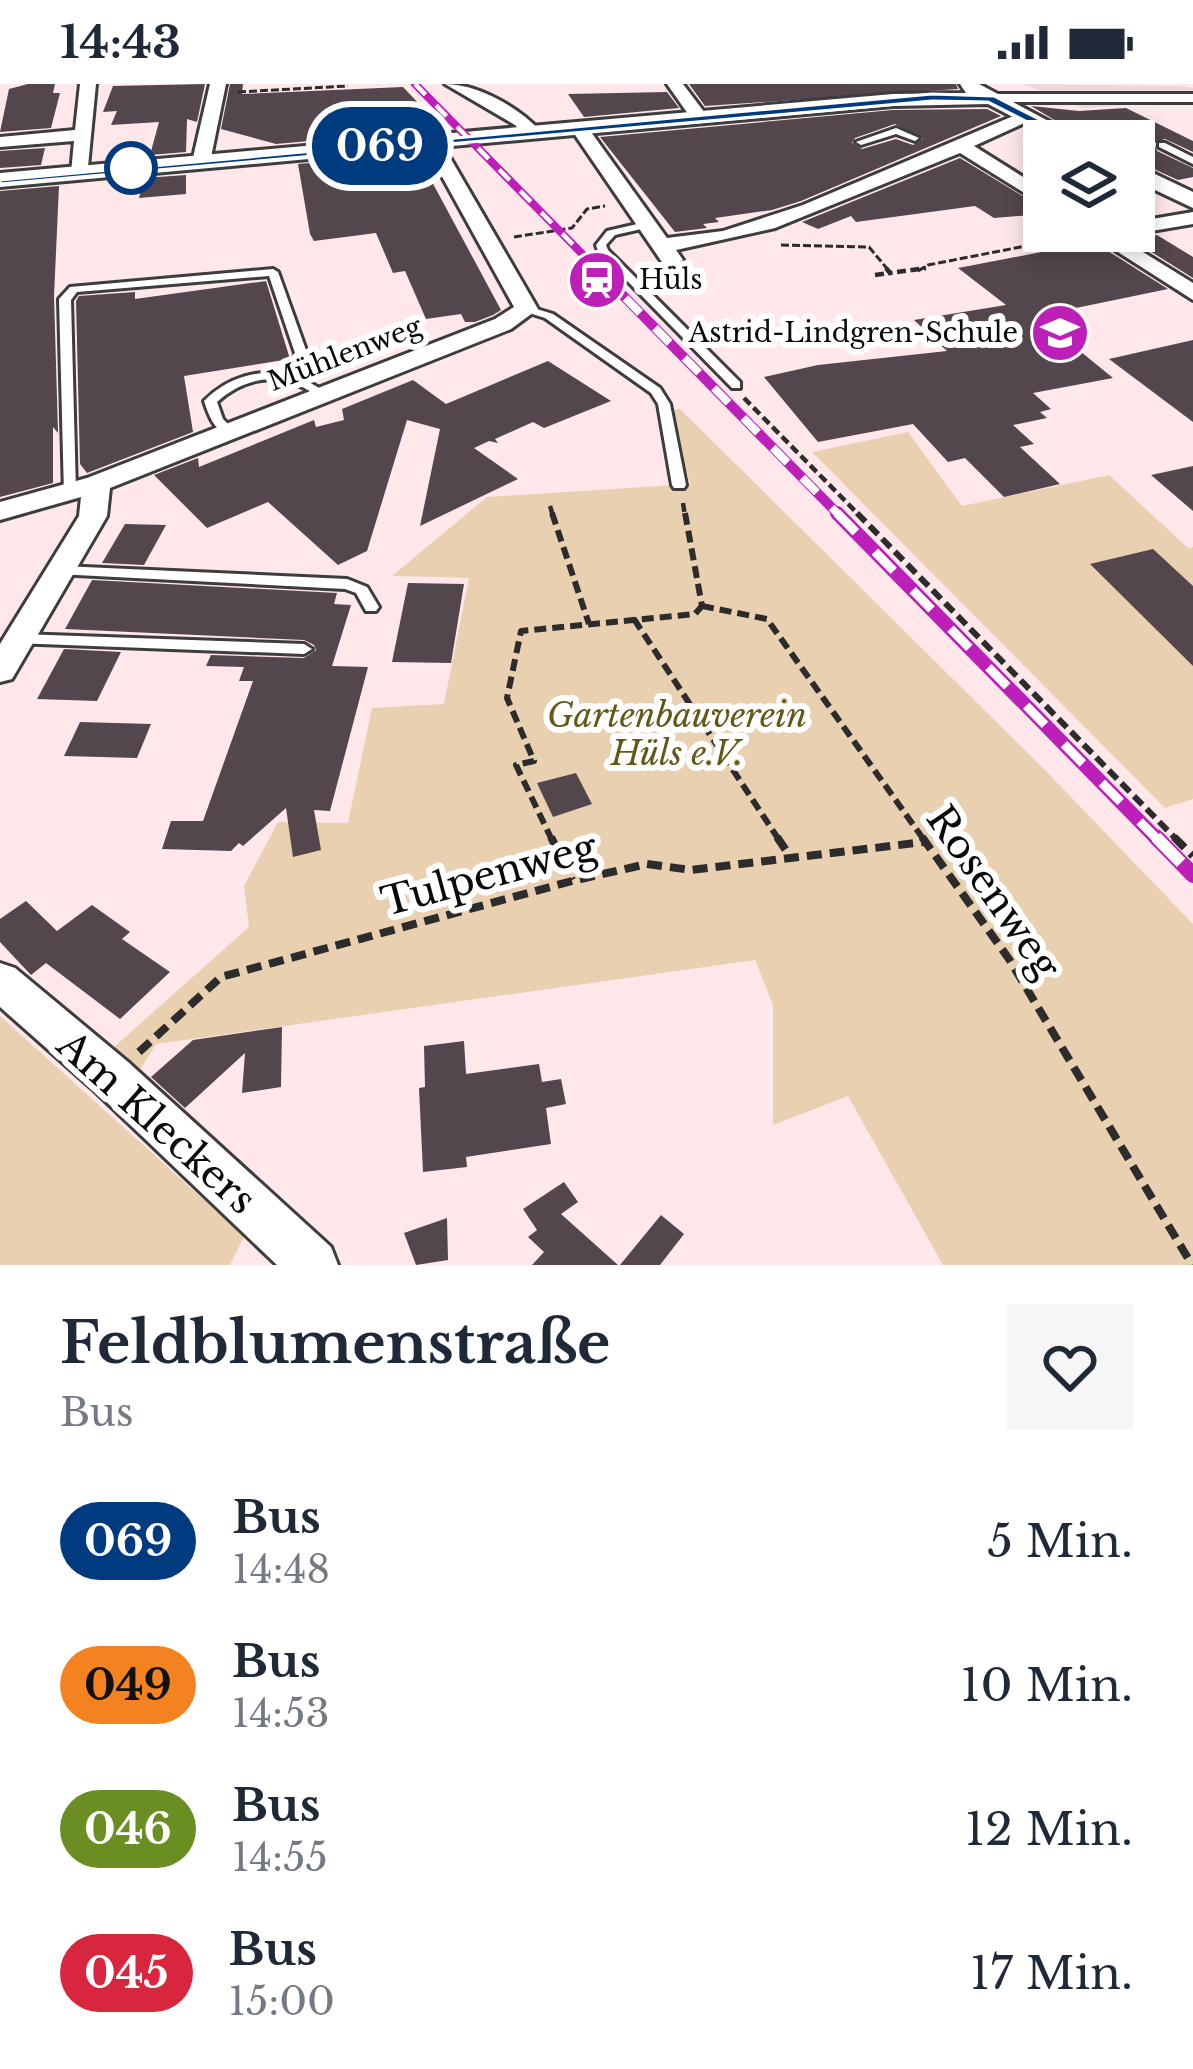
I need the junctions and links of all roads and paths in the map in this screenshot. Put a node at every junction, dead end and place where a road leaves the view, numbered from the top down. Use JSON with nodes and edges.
{"nodes":[{"id":1,"x":88,"y":84,"type":"edge"},
{"id":2,"x":453,"y":84,"type":"edge"},
{"id":3,"x":675,"y":84,"type":"edge"},
{"id":4,"x":964,"y":84,"type":"edge"},
{"id":5,"x":348,"y":86,"type":"edge"},
{"id":6,"x":217,"y":89,"type":"edge"},
{"id":7,"x":938,"y":91,"type":"edge"},
{"id":8,"x":990,"y":98,"type":"junction"},
{"id":9,"x":1193,"y":98,"type":"edge"},
{"id":10,"x":1025,"y":116,"type":"junction"},
{"id":11,"x":699,"y":117,"type":"junction"},
{"id":12,"x":1033,"y":120,"type":"edge"},
{"id":13,"x":580,"y":129,"type":"junction"},
{"id":14,"x":533,"y":133,"type":"junction"},
{"id":15,"x":80,"y":135,"type":"junction"},
{"id":16,"x":915,"y":138,"type":"dead end"},
{"id":17,"x":0,"y":142,"type":"edge"},
{"id":18,"x":432,"y":142,"type":"junction"},
{"id":19,"x":861,"y":142,"type":"dead end"},
{"id":20,"x":1162,"y":146,"type":"dead end"},
{"id":21,"x":952,"y":147,"type":"junction"},
{"id":22,"x":1193,"y":161,"type":"edge"},
{"id":23,"x":201,"y":162,"type":"junction"},
{"id":24,"x":80,"y":173,"type":"junction"},
{"id":25,"x":0,"y":180,"type":"edge"},
{"id":26,"x":1155,"y":182,"type":"edge"},
{"id":27,"x":1023,"y":187,"type":"edge"},
{"id":28,"x":1193,"y":201,"type":"edge"},
{"id":29,"x":630,"y":202,"type":"junction"},
{"id":30,"x":1193,"y":218,"type":"edge"},
{"id":31,"x":1155,"y":224,"type":"edge"},
{"id":32,"x":646,"y":225,"type":"junction"},
{"id":33,"x":487,"y":241,"type":"junction"},
{"id":34,"x":795,"y":245,"type":"dead end"},
{"id":35,"x":1023,"y":247,"type":"edge"},
{"id":36,"x":1133,"y":252,"type":"edge"},
{"id":37,"x":890,"y":273,"type":"junction"},
{"id":38,"x":874,"y":275,"type":"dead end"},
{"id":39,"x":1193,"y":293,"type":"edge"},
{"id":40,"x":527,"y":309,"type":"junction"},
{"id":41,"x":298,"y":378,"type":"junction"},
{"id":42,"x":736,"y":385,"type":"joint"},
{"id":43,"x":323,"y":394,"type":"junction"},
{"id":44,"x":230,"y":432,"type":"junction"},
{"id":45,"x":679,"y":485,"type":"joint"},
{"id":46,"x":82,"y":488,"type":"junction"},
{"id":47,"x":550,"y":506,"type":"dead end"},
{"id":48,"x":0,"y":511,"type":"edge"},
{"id":49,"x":62,"y":571,"type":"junction"},
{"id":50,"x":702,"y":606,"type":"junction"},
{"id":51,"x":371,"y":607,"type":"dead end"},
{"id":52,"x":634,"y":619,"type":"junction"},
{"id":53,"x":589,"y":624,"type":"junction"},
{"id":54,"x":20,"y":639,"type":"junction"},
{"id":55,"x":304,"y":649,"type":"dead end"},
{"id":56,"x":0,"y":671,"type":"edge"},
{"id":57,"x":924,"y":842,"type":"junction"},
{"id":58,"x":1193,"y":856,"type":"edge"},
{"id":59,"x":792,"y":859,"type":"junction"},
{"id":60,"x":572,"y":881,"type":"junction"},
{"id":61,"x":0,"y":981,"type":"edge"},
{"id":62,"x":112,"y":1077,"type":"junction"},
{"id":63,"x":313,"y":1265,"type":"edge"},
{"id":64,"x":1192,"y":1265,"type":"edge"}],
"edges":[{"from":1,"to":15,"type":"street"},
{"from":2,"to":14,"type":"street"},
{"from":3,"to":11,"type":"street"},
{"from":4,"to":8,"type":"street"},
{"from":5,"to":6,"type":"path"},
{"from":6,"to":23,"type":"street"},
{"from":7,"to":8,"type":"street"},
{"from":7,"to":11,"type":"street"},
{"from":8,"to":9,"type":"street"},
{"from":8,"to":10,"type":"street"},
{"from":10,"to":12,"type":"street"},
{"from":10,"to":21,"type":"street"},
{"from":11,"to":13,"type":"street"},
{"from":13,"to":14,"type":"street"},
{"from":13,"to":29,"type":"street"},
{"from":14,"to":18,"type":"street"},
{"from":15,"to":17,"type":"street"},
{"from":15,"to":24,"type":"street"},
{"from":16,"to":19,"type":"lane"},
{"from":18,"to":23,"type":"street"},
{"from":18,"to":33,"type":"street"},
{"from":20,"to":22,"type":"lane"},
{"from":21,"to":27,"type":"street"},
{"from":21,"to":32,"type":"street"},
{"from":23,"to":24,"type":"street"},
{"from":24,"to":25,"type":"street"},
{"from":26,"to":28,"type":"street"},
{"from":29,"to":32,"type":"street"},
{"from":29,"to":33,"type":"path"},
{"from":30,"to":31,"type":"street"},
{"from":32,"to":42,"type":"lane"},
{"from":33,"to":40,"type":"street"},
{"from":34,"to":37,"type":"path"},
{"from":35,"to":37,"type":"path"},
{"from":36,"to":39,"type":"street"},
{"from":37,"to":38,"type":"path"},
{"from":40,"to":43,"type":"street","name":"Mühlenweg"},
{"from":40,"to":45,"type":"lane"},
{"from":41,"to":43,"type":"lane"},
{"from":41,"to":44,"type":"lane"},
{"from":41,"to":46,"type":"lane"},
{"from":42,"to":58,"type":"path"},
{"from":43,"to":44,"type":"street","name":"Mühlenweg"},
{"from":44,"to":46,"type":"street","name":"Mühlenweg"},
{"from":45,"to":50,"type":"path"},
{"from":46,"to":48,"type":"street","name":"Mühlenweg"},
{"from":46,"to":49,"type":"street"},
{"from":47,"to":53,"type":"path"},
{"from":49,"to":51,"type":"lane"},
{"from":49,"to":54,"type":"street"},
{"from":50,"to":52,"type":"path"},
{"from":50,"to":57,"type":"path","name":"Rosenweg"},
{"from":52,"to":53,"type":"path"},
{"from":52,"to":59,"type":"path"},
{"from":53,"to":60,"type":"path"},
{"from":54,"to":55,"type":"lane"},
{"from":54,"to":56,"type":"street"},
{"from":57,"to":59,"type":"path","name":"Tulpenweg"},
{"from":57,"to":64,"type":"path","name":"Rosenweg"},
{"from":59,"to":60,"type":"path","name":"Tulpenweg"},
{"from":60,"to":62,"type":"path","name":"Tulpenweg"},
{"from":61,"to":62,"type":"street","name":"Am Kleckers"},
{"from":62,"to":63,"type":"street","name":"Am Kleckers"}]}
